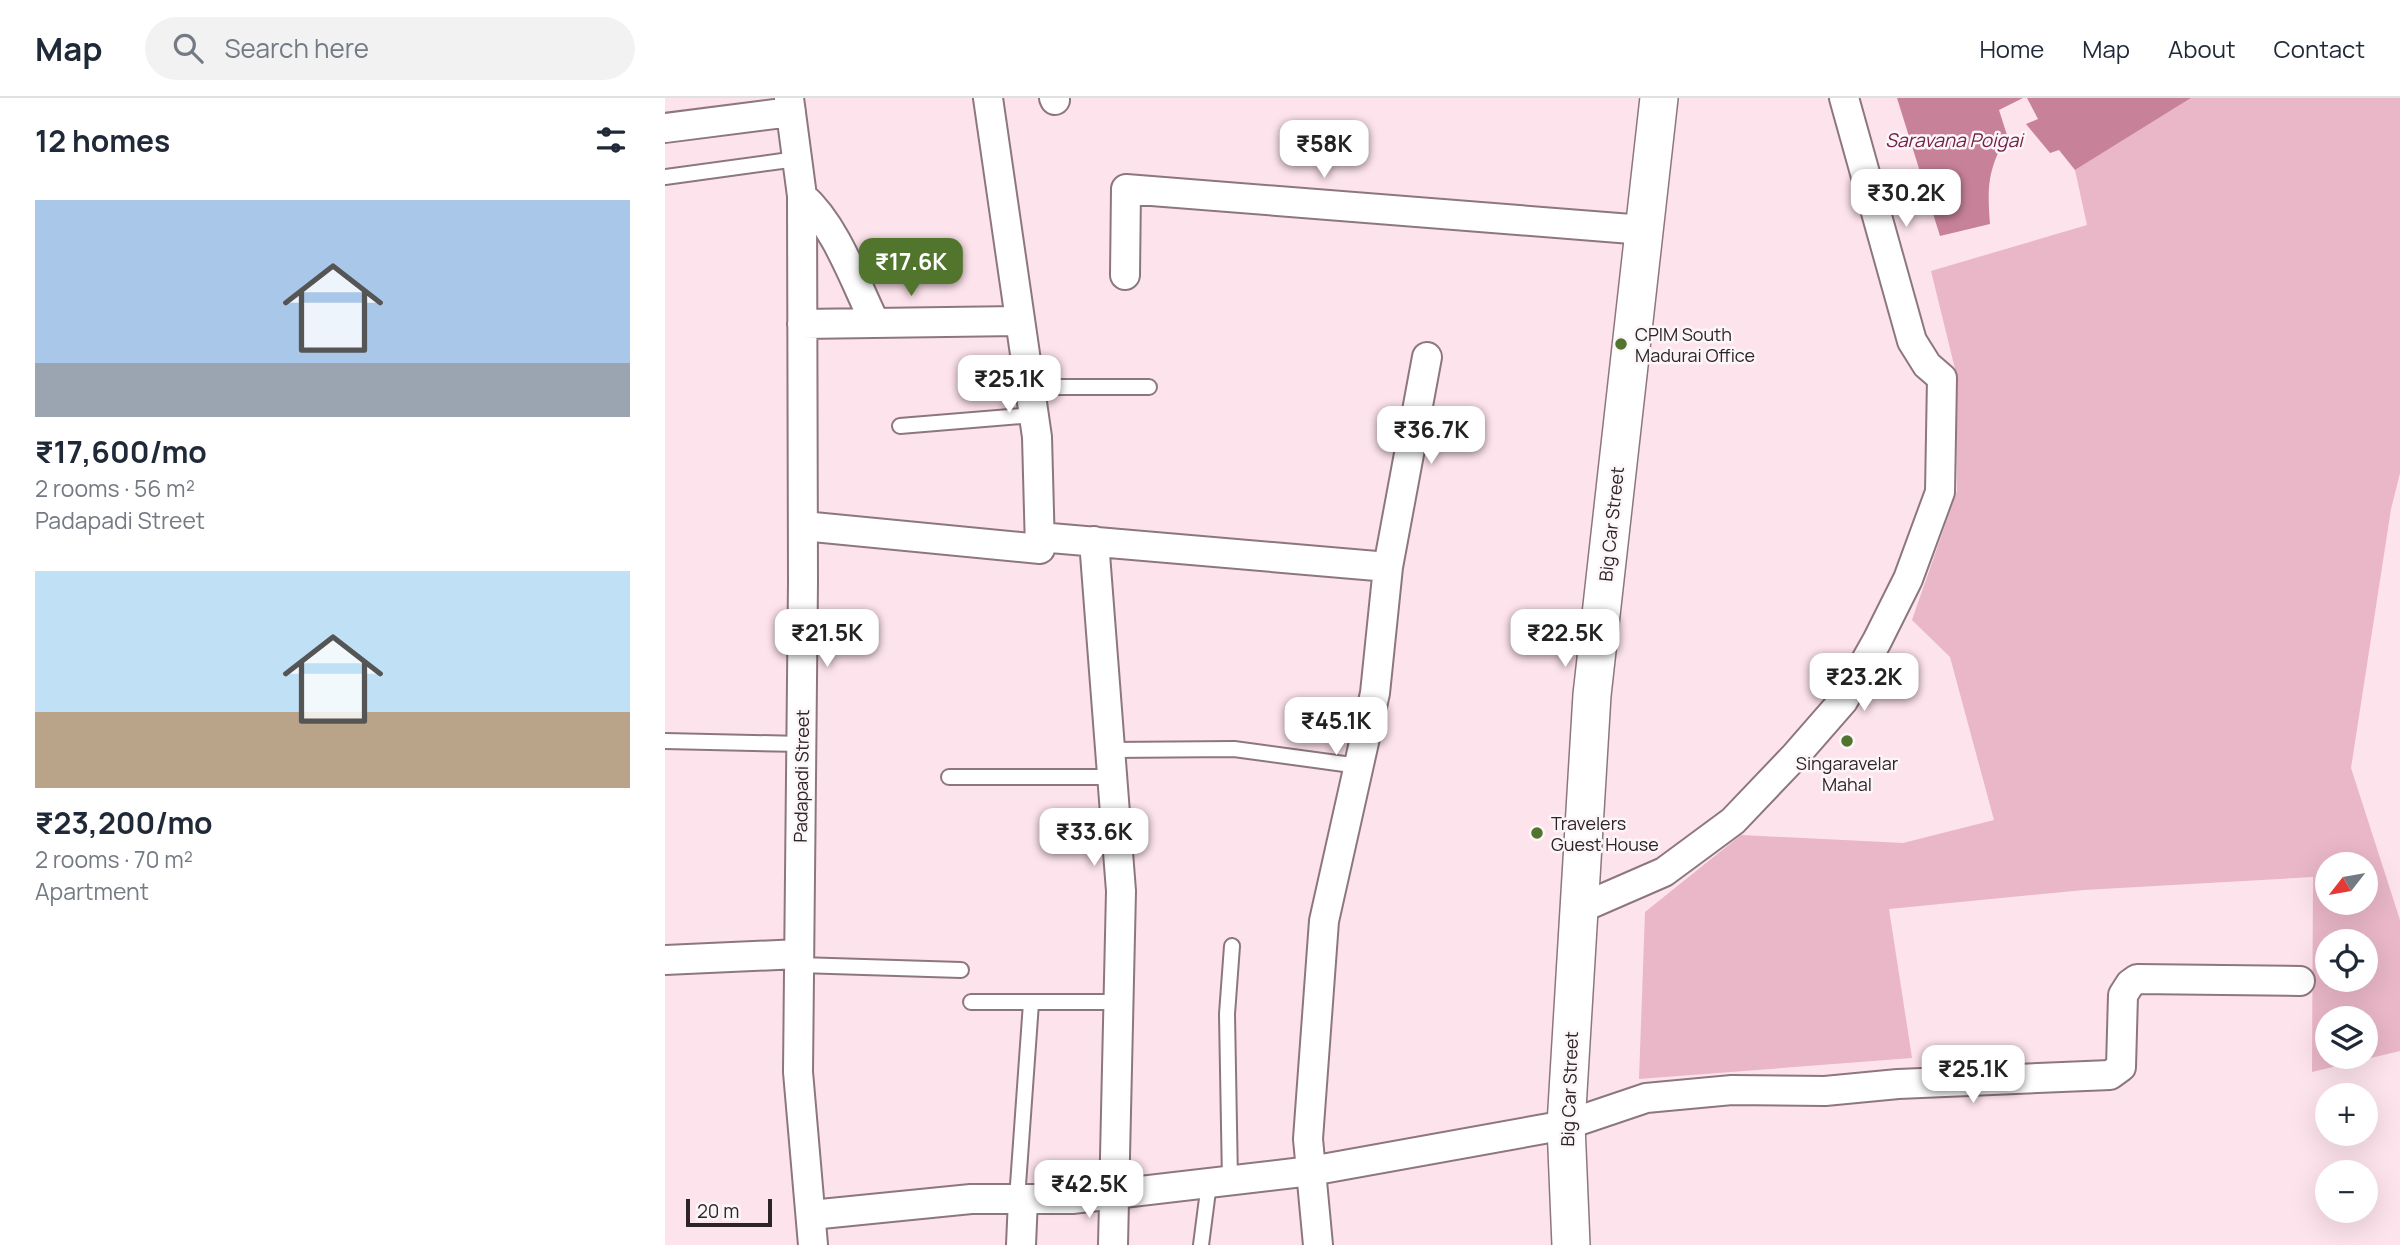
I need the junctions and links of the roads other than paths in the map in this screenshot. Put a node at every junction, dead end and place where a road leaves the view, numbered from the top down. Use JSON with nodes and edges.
{"nodes":[{"id":1,"x":988,"y":98,"type":"edge"},
{"id":2,"x":1658,"y":98,"type":"edge"},
{"id":3,"x":1844,"y":98,"type":"edge"},
{"id":4,"x":790,"y":105,"type":"edge"},
{"id":5,"x":665,"y":128,"type":"edge"},
{"id":6,"x":797,"y":159,"type":"junction"},
{"id":7,"x":665,"y":177,"type":"edge"},
{"id":8,"x":802,"y":196,"type":"junction"},
{"id":9,"x":1644,"y":230,"type":"junction"},
{"id":10,"x":1125,"y":275,"type":"dead end"},
{"id":11,"x":1020,"y":321,"type":"junction"},
{"id":12,"x":875,"y":323,"type":"junction"},
{"id":13,"x":802,"y":324,"type":"junction"},
{"id":14,"x":1427,"y":357,"type":"dead end"},
{"id":15,"x":1030,"y":387,"type":"junction"},
{"id":16,"x":1149,"y":387,"type":"dead end"},
{"id":17,"x":1034,"y":415,"type":"junction"},
{"id":18,"x":900,"y":426,"type":"dead end"},
{"id":19,"x":803,"y":527,"type":"junction"},
{"id":20,"x":1039,"y":537,"type":"junction"},
{"id":21,"x":1094,"y":541,"type":"junction"},
{"id":22,"x":1388,"y":567,"type":"junction"},
{"id":23,"x":665,"y":741,"type":"edge"},
{"id":24,"x":802,"y":744,"type":"junction"},
{"id":25,"x":1111,"y":763,"type":"junction"},
{"id":26,"x":1359,"y":766,"type":"junction"},
{"id":27,"x":949,"y":777,"type":"dead end"},
{"id":28,"x":1579,"y":909,"type":"junction"},
{"id":29,"x":1232,"y":946,"type":"dead end"},
{"id":30,"x":665,"y":960,"type":"edge"},
{"id":31,"x":799,"y":960,"type":"junction"},
{"id":32,"x":961,"y":970,"type":"dead end"},
{"id":33,"x":2300,"y":981,"type":"dead end"},
{"id":34,"x":971,"y":1002,"type":"dead end"},
{"id":35,"x":1118,"y":1002,"type":"junction"},
{"id":36,"x":1031,"y":1003,"type":"junction"},
{"id":37,"x":1566,"y":1125,"type":"junction"},
{"id":38,"x":1311,"y":1171,"type":"junction"},
{"id":39,"x":1219,"y":1182,"type":"junction"},
{"id":40,"x":1113,"y":1194,"type":"junction"},
{"id":41,"x":1020,"y":1199,"type":"junction"},
{"id":42,"x":811,"y":1215,"type":"junction"},
{"id":43,"x":813,"y":1245,"type":"edge"},
{"id":44,"x":1021,"y":1245,"type":"edge"},
{"id":45,"x":1113,"y":1245,"type":"edge"},
{"id":46,"x":1201,"y":1245,"type":"edge"},
{"id":47,"x":1318,"y":1245,"type":"edge"},
{"id":48,"x":1571,"y":1245,"type":"edge"}],
"edges":[{"from":1,"to":11,"type":"street"},
{"from":2,"to":9,"type":"street","name":"Big Car Street"},
{"from":3,"to":28,"type":"street"},
{"from":4,"to":5,"type":"street"},
{"from":4,"to":6,"type":"street","name":"Padapadi Street"},
{"from":6,"to":7,"type":"lane"},
{"from":6,"to":8,"type":"street","name":"Padapadi Street"},
{"from":8,"to":12,"type":"street"},
{"from":8,"to":13,"type":"street","name":"Padapadi Street"},
{"from":9,"to":10,"type":"street"},
{"from":9,"to":28,"type":"street","name":"Big Car Street"},
{"from":11,"to":12,"type":"street"},
{"from":11,"to":15,"type":"street"},
{"from":12,"to":13,"type":"street"},
{"from":13,"to":19,"type":"street","name":"Padapadi Street"},
{"from":14,"to":22,"type":"street"},
{"from":15,"to":16,"type":"lane"},
{"from":15,"to":17,"type":"street"},
{"from":17,"to":18,"type":"lane"},
{"from":17,"to":20,"type":"street"},
{"from":19,"to":20,"type":"street"},
{"from":19,"to":24,"type":"street","name":"Padapadi Street"},
{"from":20,"to":21,"type":"street"},
{"from":21,"to":22,"type":"street"},
{"from":21,"to":25,"type":"street"},
{"from":22,"to":26,"type":"street"},
{"from":23,"to":24,"type":"lane"},
{"from":24,"to":31,"type":"street","name":"Padapadi Street"},
{"from":25,"to":26,"type":"lane"},
{"from":25,"to":27,"type":"lane"},
{"from":25,"to":35,"type":"street"},
{"from":26,"to":38,"type":"street"},
{"from":28,"to":37,"type":"street","name":"Big Car Street"},
{"from":29,"to":39,"type":"lane"},
{"from":30,"to":31,"type":"street"},
{"from":31,"to":32,"type":"lane"},
{"from":31,"to":42,"type":"street","name":"Padapadi Street"},
{"from":33,"to":37,"type":"street"},
{"from":34,"to":36,"type":"lane"},
{"from":35,"to":36,"type":"lane"},
{"from":35,"to":40,"type":"street"},
{"from":36,"to":41,"type":"lane"},
{"from":37,"to":38,"type":"street"},
{"from":37,"to":48,"type":"street","name":"Big Car Street"},
{"from":38,"to":39,"type":"street"},
{"from":38,"to":47,"type":"street"},
{"from":39,"to":40,"type":"street"},
{"from":39,"to":46,"type":"lane"},
{"from":40,"to":41,"type":"street"},
{"from":40,"to":45,"type":"street"},
{"from":41,"to":42,"type":"street"},
{"from":41,"to":44,"type":"street"},
{"from":42,"to":43,"type":"street","name":"Padapadi Street"}]}
